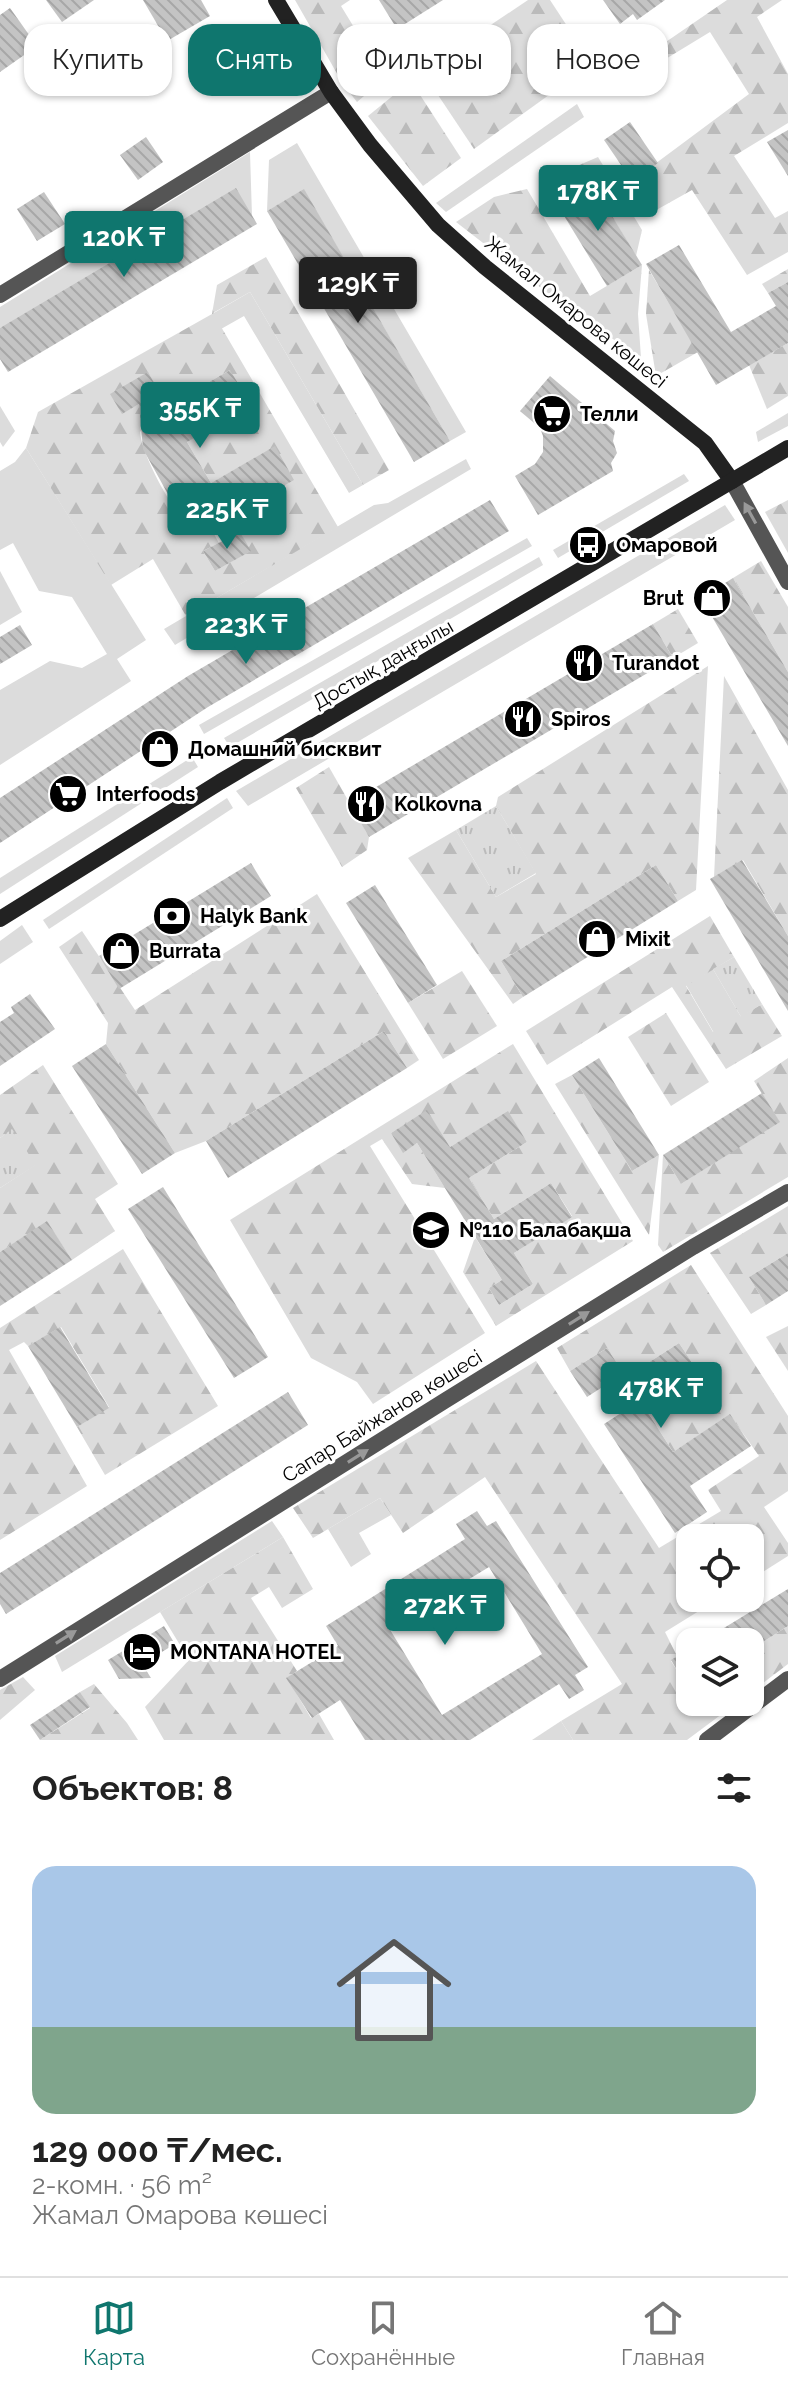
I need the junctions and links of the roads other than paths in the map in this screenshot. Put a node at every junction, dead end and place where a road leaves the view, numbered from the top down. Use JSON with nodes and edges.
{"nodes":[{"id":1,"x":276,"y":0,"type":"edge"},
{"id":2,"x":331,"y":92,"type":"junction"},
{"id":3,"x":0,"y":295,"type":"edge"},
{"id":4,"x":788,"y":448,"type":"edge"},
{"id":5,"x":732,"y":481,"type":"junction"},
{"id":6,"x":788,"y":582,"type":"edge"},
{"id":7,"x":0,"y":919,"type":"edge"},
{"id":8,"x":788,"y":1192,"type":"edge"},
{"id":9,"x":0,"y":1679,"type":"edge"},
{"id":10,"x":788,"y":1679,"type":"edge"},
{"id":11,"x":707,"y":1740,"type":"edge"}],
"edges":[{"from":1,"to":2,"type":"main road","name":"Жамал Омарова көшесі"},
{"from":2,"to":3,"type":"street"},
{"from":2,"to":5,"type":"main road","name":"Жамал Омарова көшесі"},
{"from":4,"to":5,"type":"main road","name":"Достық даңғылы"},
{"from":6,"to":5,"type":"street","name":"Жамал Омарова көшесі","one_way":true},
{"from":5,"to":7,"type":"main road","name":"Достық даңғылы"},
{"from":9,"to":8,"type":"street","name":"Сапар Байжанов көшесі","one_way":true},
{"from":10,"to":11,"type":"street"}]}
